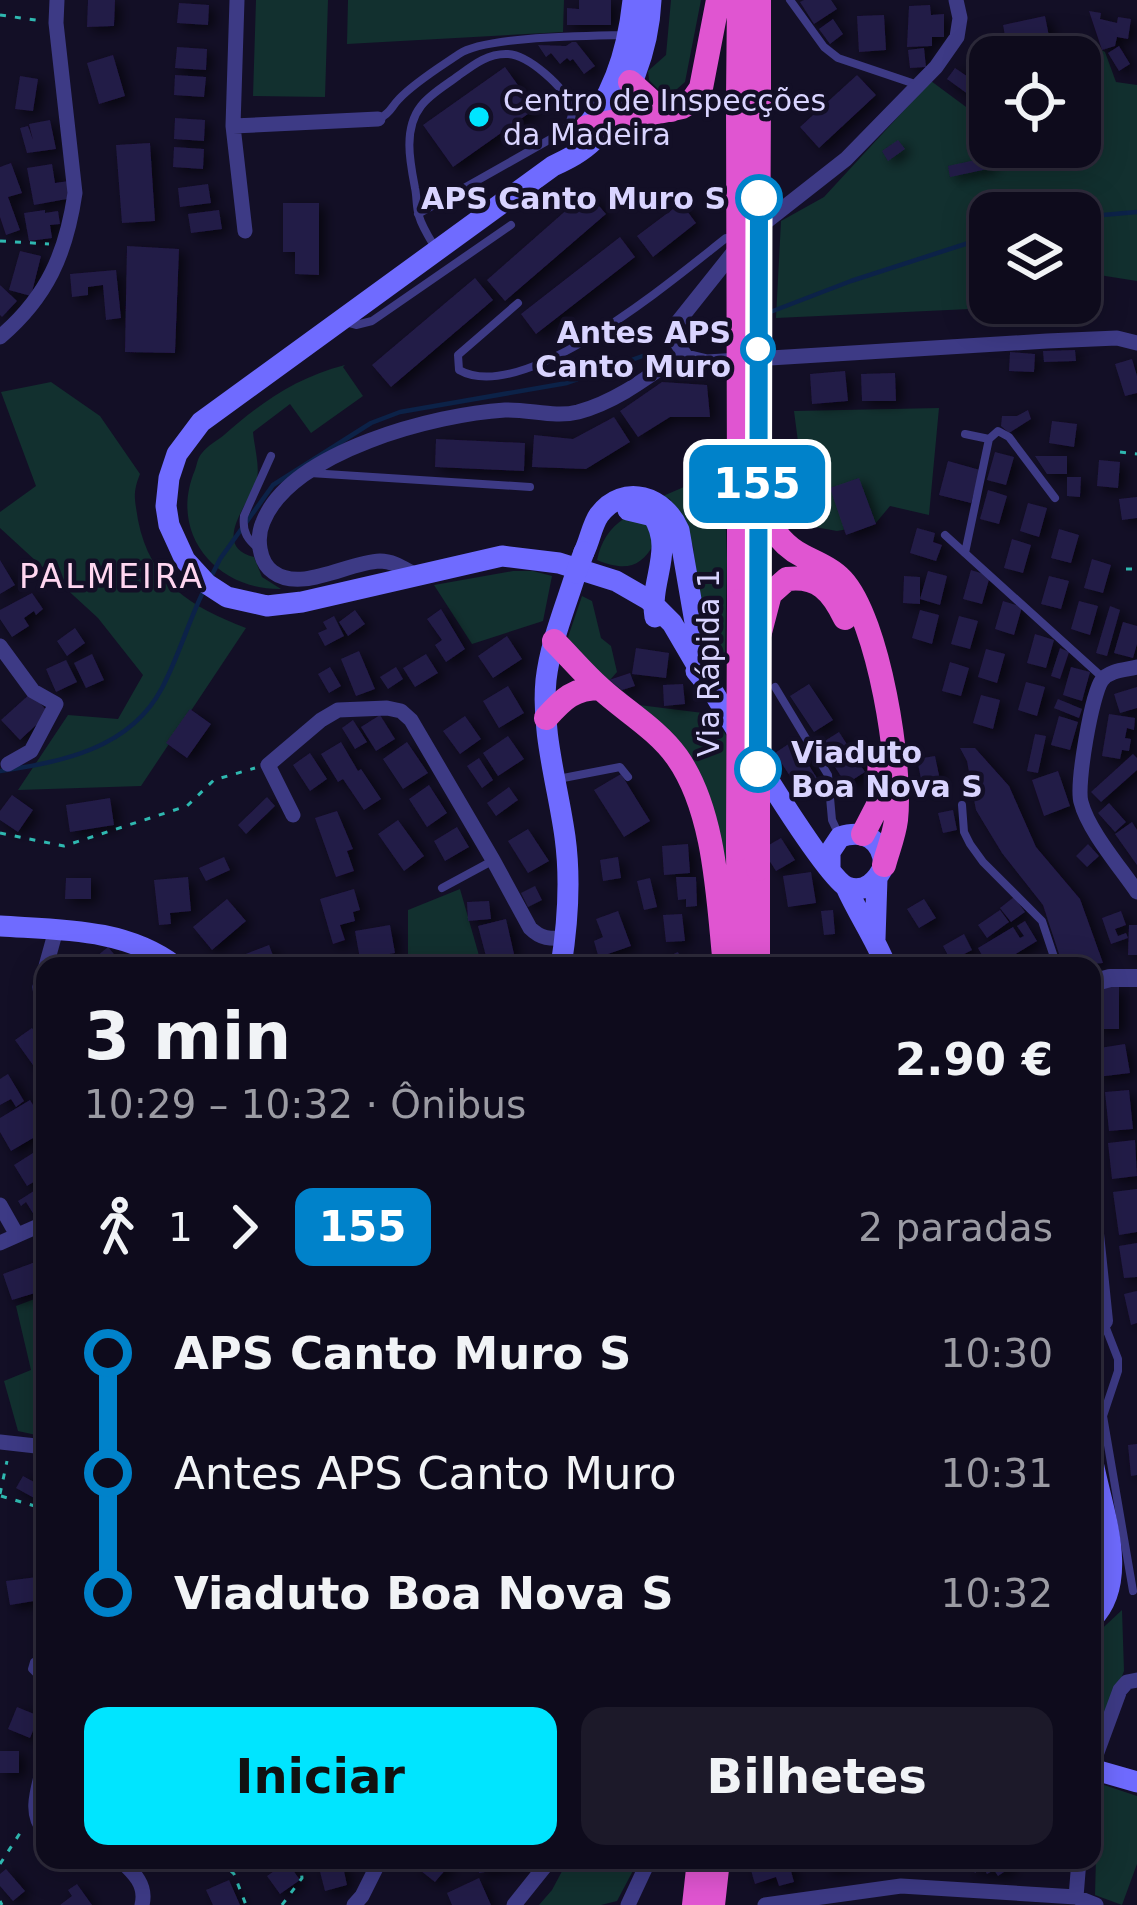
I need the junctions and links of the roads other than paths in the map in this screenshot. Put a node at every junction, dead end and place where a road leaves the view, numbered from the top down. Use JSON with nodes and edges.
{"nodes":[{"id":1,"x":57,"y":0,"type":"edge"},
{"id":2,"x":237,"y":0,"type":"edge"},
{"id":3,"x":633,"y":0,"type":"edge"},
{"id":4,"x":651,"y":0,"type":"edge"},
{"id":5,"x":718,"y":0,"type":"edge"},
{"id":6,"x":739,"y":0,"type":"edge"},
{"id":7,"x":759,"y":0,"type":"edge"},
{"id":8,"x":790,"y":0,"type":"edge"},
{"id":9,"x":956,"y":0,"type":"edge"},
{"id":10,"x":628,"y":35,"type":"junction"},
{"id":11,"x":630,"y":82,"type":"junction"},
{"id":12,"x":920,"y":85,"type":"junction"},
{"id":13,"x":749,"y":98,"type":"junction"},
{"id":14,"x":671,"y":110,"type":"junction"},
{"id":15,"x":379,"y":119,"type":"joint"},
{"id":16,"x":597,"y":125,"type":"junction"},
{"id":17,"x":233,"y":126,"type":"junction"},
{"id":18,"x":418,"y":214,"type":"junction"},
{"id":19,"x":511,"y":225,"type":"dead end"},
{"id":20,"x":245,"y":231,"type":"dead end"},
{"id":21,"x":739,"y":244,"type":"junction"},
{"id":22,"x":437,"y":250,"type":"junction"},
{"id":23,"x":518,"y":303,"type":"dead end"},
{"id":24,"x":341,"y":320,"type":"junction"},
{"id":25,"x":0,"y":337,"type":"edge"},
{"id":26,"x":1137,"y":343,"type":"edge"},
{"id":27,"x":682,"y":353,"type":"junction"},
{"id":28,"x":965,"y":434,"type":"dead end"},
{"id":29,"x":989,"y":439,"type":"junction"},
{"id":30,"x":271,"y":456,"type":"dead end"},
{"id":31,"x":308,"y":473,"type":"junction"},
{"id":32,"x":530,"y":488,"type":"dead end"},
{"id":33,"x":748,"y":490,"type":"junction"},
{"id":34,"x":1055,"y":498,"type":"dead end"},
{"id":35,"x":945,"y":535,"type":"dead end"},
{"id":36,"x":588,"y":543,"type":"junction"},
{"id":37,"x":261,"y":551,"type":"junction"},
{"id":38,"x":965,"y":553,"type":"junction"},
{"id":39,"x":662,"y":555,"type":"junction"},
{"id":40,"x":414,"y":574,"type":"junction"},
{"id":41,"x":820,"y":574,"type":"junction"},
{"id":42,"x":601,"y":578,"type":"junction"},
{"id":43,"x":687,"y":581,"type":"junction"},
{"id":44,"x":653,"y":613,"type":"junction"},
{"id":45,"x":755,"y":618,"type":"junction"},
{"id":46,"x":556,"y":636,"type":"junction"},
{"id":47,"x":0,"y":646,"type":"edge"},
{"id":48,"x":1137,"y":668,"type":"edge"},
{"id":49,"x":1103,"y":678,"type":"junction"},
{"id":50,"x":706,"y":681,"type":"junction"},
{"id":51,"x":775,"y":687,"type":"dead end"},
{"id":52,"x":600,"y":688,"type":"junction"},
{"id":53,"x":546,"y":718,"type":"junction"},
{"id":54,"x":8,"y":764,"type":"dead end"},
{"id":55,"x":628,"y":777,"type":"dead end"},
{"id":56,"x":556,"y":779,"type":"junction"},
{"id":57,"x":962,"y":805,"type":"dead end"},
{"id":58,"x":293,"y":814,"type":"dead end"},
{"id":59,"x":800,"y":828,"type":"junction"},
{"id":60,"x":852,"y":834,"type":"junction"},
{"id":61,"x":493,"y":860,"type":"junction"},
{"id":62,"x":830,"y":869,"type":"junction"},
{"id":63,"x":880,"y":872,"type":"junction"},
{"id":64,"x":846,"y":886,"type":"junction"},
{"id":65,"x":442,"y":888,"type":"dead end"},
{"id":66,"x":1137,"y":892,"type":"edge"},
{"id":67,"x":0,"y":926,"type":"edge"},
{"id":68,"x":56,"y":930,"type":"junction"},
{"id":69,"x":565,"y":938,"type":"junction"},
{"id":70,"x":875,"y":939,"type":"junction"},
{"id":71,"x":48,"y":957,"type":"edge"},
{"id":72,"x":162,"y":957,"type":"edge"},
{"id":73,"x":562,"y":957,"type":"edge"},
{"id":74,"x":724,"y":957,"type":"edge"},
{"id":75,"x":739,"y":957,"type":"edge"},
{"id":76,"x":758,"y":957,"type":"edge"},
{"id":77,"x":882,"y":957,"type":"edge"},
{"id":78,"x":1054,"y":957,"type":"edge"},
{"id":79,"x":1137,"y":978,"type":"edge"},
{"id":80,"x":1101,"y":980,"type":"edge"},
{"id":81,"x":0,"y":1205,"type":"edge"},
{"id":82,"x":36,"y":1227,"type":"edge"},
{"id":83,"x":17,"y":1235,"type":"junction"},
{"id":84,"x":0,"y":1243,"type":"edge"},
{"id":85,"x":1101,"y":1334,"type":"edge"},
{"id":86,"x":5,"y":1443,"type":"edge"},
{"id":87,"x":36,"y":1446,"type":"edge"},
{"id":88,"x":1101,"y":1501,"type":"edge"},
{"id":89,"x":1133,"y":1591,"type":"dead end"},
{"id":90,"x":1101,"y":1610,"type":"edge"},
{"id":91,"x":1137,"y":1680,"type":"edge"},
{"id":92,"x":1101,"y":1742,"type":"edge"},
{"id":93,"x":1101,"y":1770,"type":"edge"},
{"id":94,"x":1137,"y":1782,"type":"edge"},
{"id":95,"x":130,"y":1869,"type":"edge"},
{"id":96,"x":376,"y":1869,"type":"edge"},
{"id":97,"x":543,"y":1869,"type":"edge"},
{"id":98,"x":645,"y":1869,"type":"edge"},
{"id":99,"x":698,"y":1869,"type":"edge"},
{"id":100,"x":717,"y":1869,"type":"edge"},
{"id":101,"x":1078,"y":1869,"type":"edge"},
{"id":102,"x":1076,"y":1897,"type":"junction"},
{"id":103,"x":142,"y":1905,"type":"edge"},
{"id":104,"x":354,"y":1905,"type":"edge"},
{"id":105,"x":514,"y":1905,"type":"edge"},
{"id":106,"x":628,"y":1905,"type":"edge"},
{"id":107,"x":694,"y":1905,"type":"edge"},
{"id":108,"x":713,"y":1905,"type":"edge"},
{"id":109,"x":765,"y":1905,"type":"edge"},
{"id":110,"x":1096,"y":1905,"type":"edge"}],
"edges":[{"from":1,"to":25,"type":"street"},
{"from":2,"to":17,"type":"street"},
{"from":3,"to":10,"type":"main road"},
{"from":4,"to":11,"type":"main road"},
{"from":5,"to":14,"type":"highway"},
{"from":6,"to":13,"type":"highway","name":"Via Rápida 1"},
{"from":7,"to":13,"type":"highway","name":"Via Rápida 1"},
{"from":8,"to":12,"type":"lane"},
{"from":9,"to":12,"type":"street"},
{"from":10,"to":15,"type":"lane"},
{"from":10,"to":16,"type":"main road"},
{"from":11,"to":14,"type":"highway"},
{"from":11,"to":16,"type":"main road"},
{"from":12,"to":21,"type":"street"},
{"from":13,"to":33,"type":"highway","name":"Via Rápida 1","bridge":true},
{"from":14,"to":16,"type":"highway"},
{"from":15,"to":17,"type":"street"},
{"from":16,"to":22,"type":"main road"},
{"from":17,"to":20,"type":"street"},
{"from":18,"to":18,"type":"lane"},
{"from":18,"to":22,"type":"lane"},
{"from":19,"to":24,"type":"lane"},
{"from":21,"to":23,"type":"lane"},
{"from":21,"to":27,"type":"street"},
{"from":22,"to":24,"type":"main road"},
{"from":24,"to":40,"type":"main road"},
{"from":26,"to":27,"type":"street"},
{"from":27,"to":31,"type":"street"},
{"from":28,"to":29,"type":"lane"},
{"from":29,"to":34,"type":"lane"},
{"from":29,"to":38,"type":"lane"},
{"from":30,"to":37,"type":"lane"},
{"from":31,"to":32,"type":"lane"},
{"from":31,"to":37,"type":"street"},
{"from":33,"to":41,"type":"highway"},
{"from":33,"to":45,"type":"highway","name":"Via Rápida 1"},
{"from":35,"to":38,"type":"lane"},
{"from":36,"to":39,"type":"main road"},
{"from":36,"to":43,"type":"main road"},
{"from":36,"to":46,"type":"main road","bridge":true},
{"from":37,"to":40,"type":"street"},
{"from":38,"to":49,"type":"lane"},
{"from":39,"to":42,"type":"main road"},
{"from":39,"to":44,"type":"main road"},
{"from":40,"to":42,"type":"main road"},
{"from":41,"to":45,"type":"highway"},
{"from":41,"to":60,"type":"highway"},
{"from":41,"to":63,"type":"highway"},
{"from":42,"to":44,"type":"main road"},
{"from":43,"to":44,"type":"main road"},
{"from":43,"to":50,"type":"main road"},
{"from":44,"to":50,"type":"main road"},
{"from":45,"to":75,"type":"highway","name":"Via Rápida 1","bridge":true},
{"from":45,"to":76,"type":"highway","name":"Via Rápida 1","bridge":true},
{"from":46,"to":52,"type":"highway"},
{"from":46,"to":53,"type":"main road"},
{"from":47,"to":54,"type":"street"},
{"from":48,"to":49,"type":"street"},
{"from":49,"to":66,"type":"street"},
{"from":50,"to":59,"type":"main road"},
{"from":51,"to":60,"type":"lane"},
{"from":52,"to":53,"type":"highway"},
{"from":52,"to":74,"type":"highway"},
{"from":53,"to":56,"type":"main road"},
{"from":55,"to":56,"type":"lane"},
{"from":56,"to":69,"type":"main road"},
{"from":57,"to":78,"type":"lane"},
{"from":58,"to":61,"type":"street"},
{"from":59,"to":60,"type":"main road"},
{"from":59,"to":62,"type":"main road"},
{"from":60,"to":62,"type":"main road"},
{"from":60,"to":63,"type":"main road"},
{"from":61,"to":65,"type":"lane"},
{"from":61,"to":69,"type":"street"},
{"from":62,"to":64,"type":"main road"},
{"from":63,"to":64,"type":"main road"},
{"from":63,"to":70,"type":"main road"},
{"from":64,"to":70,"type":"main road"},
{"from":67,"to":68,"type":"main road"},
{"from":68,"to":71,"type":"street"},
{"from":68,"to":72,"type":"main road"},
{"from":69,"to":73,"type":"main road"},
{"from":70,"to":77,"type":"main road"},
{"from":79,"to":80,"type":"street"},
{"from":81,"to":83,"type":"street"},
{"from":82,"to":83,"type":"street"},
{"from":83,"to":84,"type":"street"},
{"from":85,"to":89,"type":"lane"},
{"from":86,"to":87,"type":"street"},
{"from":88,"to":90,"type":"main road"},
{"from":91,"to":92,"type":"street"},
{"from":93,"to":94,"type":"main road"},
{"from":95,"to":103,"type":"street"},
{"from":96,"to":104,"type":"street"},
{"from":97,"to":105,"type":"street"},
{"from":98,"to":106,"type":"street"},
{"from":99,"to":107,"type":"highway"},
{"from":100,"to":108,"type":"highway"},
{"from":101,"to":102,"type":"street"},
{"from":102,"to":109,"type":"street"},
{"from":102,"to":110,"type":"street"}]}
